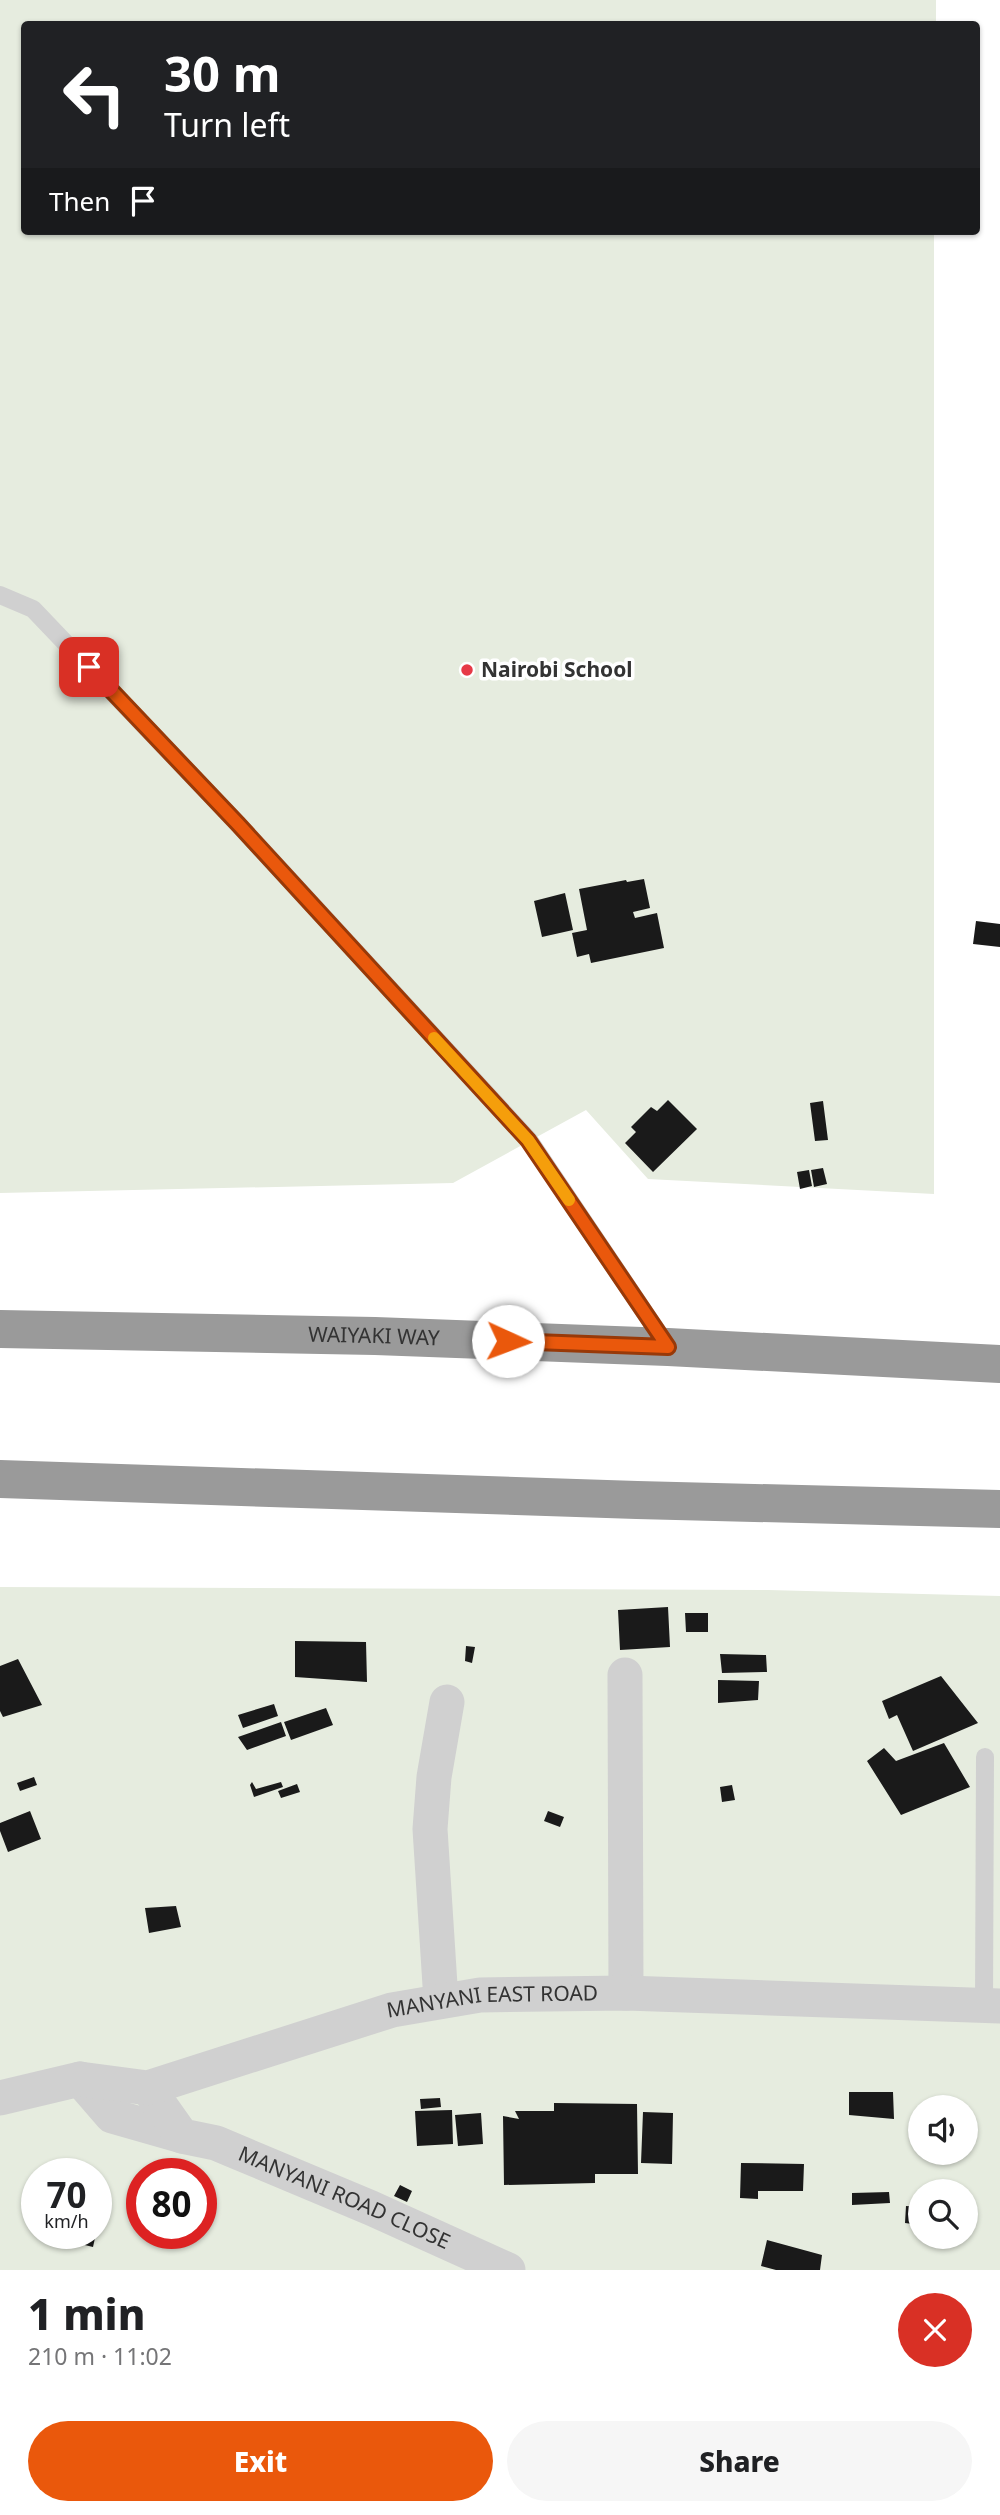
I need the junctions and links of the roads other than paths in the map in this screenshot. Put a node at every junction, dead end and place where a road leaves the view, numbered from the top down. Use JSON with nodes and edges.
{"nodes":[{"id":1,"x":0,"y":595,"type":"edge"},
{"id":2,"x":0,"y":1329,"type":"edge"},
{"id":3,"x":668,"y":1347,"type":"junction"},
{"id":4,"x":1000,"y":1364,"type":"edge"},
{"id":5,"x":0,"y":1479,"type":"edge"},
{"id":6,"x":1000,"y":1509,"type":"edge"},
{"id":7,"x":625,"y":1675,"type":"dead end"},
{"id":8,"x":447,"y":1702,"type":"dead end"},
{"id":9,"x":985,"y":1757,"type":"dead end"},
{"id":10,"x":626,"y":1993,"type":"junction"},
{"id":11,"x":441,"y":2001,"type":"junction"},
{"id":12,"x":992,"y":2006,"type":"edge"},
{"id":13,"x":80,"y":2079,"type":"junction"},
{"id":14,"x":162,"y":2083,"type":"junction"},
{"id":15,"x":0,"y":2098,"type":"edge"},
{"id":16,"x":182,"y":2136,"type":"junction"},
{"id":17,"x":216,"y":2143,"type":"junction"},
{"id":18,"x":508,"y":2270,"type":"edge"}],
"edges":[{"from":1,"to":3,"type":"lane"},
{"from":2,"to":3,"type":"highway","name":"WAIYAKI WAY"},
{"from":3,"to":4,"type":"highway","name":"WAIYAKI WAY"},
{"from":5,"to":6,"type":"highway"},
{"from":7,"to":10,"type":"street"},
{"from":8,"to":11,"type":"street"},
{"from":9,"to":12,"type":"lane"},
{"from":10,"to":11,"type":"street","name":"MANYANI EAST ROAD"},
{"from":10,"to":12,"type":"street","name":"MANYANI EAST ROAD"},
{"from":11,"to":14,"type":"street","name":"MANYANI EAST ROAD"},
{"from":13,"to":14,"type":"street","name":"MANYANI EAST ROAD"},
{"from":13,"to":15,"type":"street","name":"MANYANI EAST ROAD"},
{"from":13,"to":16,"type":"street","name":"MANYANI ROAD CLOSE"},
{"from":14,"to":16,"type":"street"},
{"from":14,"to":17,"type":"street","name":"MANYANI ROAD CLOSE"},
{"from":16,"to":17,"type":"street","name":"MANYANI ROAD CLOSE"},
{"from":17,"to":18,"type":"street","name":"MANYANI ROAD CLOSE"}]}
